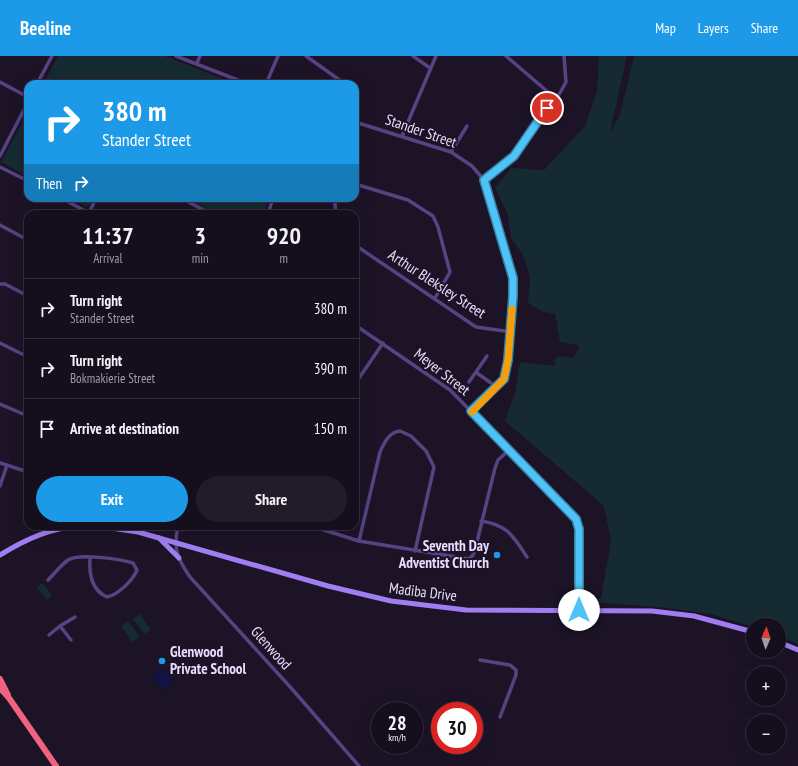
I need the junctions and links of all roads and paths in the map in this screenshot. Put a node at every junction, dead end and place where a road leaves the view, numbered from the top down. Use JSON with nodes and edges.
{"nodes":[{"id":1,"x":52,"y":56,"type":"edge"},
{"id":2,"x":176,"y":56,"type":"edge"},
{"id":3,"x":200,"y":56,"type":"edge"},
{"id":4,"x":278,"y":56,"type":"edge"},
{"id":5,"x":306,"y":56,"type":"edge"},
{"id":6,"x":413,"y":56,"type":"edge"},
{"id":7,"x":436,"y":56,"type":"edge"},
{"id":8,"x":506,"y":56,"type":"edge"},
{"id":9,"x":564,"y":56,"type":"edge"},
{"id":10,"x":197,"y":63,"type":"junction"},
{"id":11,"x":430,"y":68,"type":"junction"},
{"id":12,"x":39,"y":80,"type":"edge"},
{"id":13,"x":238,"y":80,"type":"edge"},
{"id":14,"x":268,"y":80,"type":"edge"},
{"id":15,"x":339,"y":80,"type":"edge"},
{"id":16,"x":0,"y":82,"type":"edge"},
{"id":17,"x":24,"y":95,"type":"edge"},
{"id":18,"x":555,"y":98,"type":"junction"},
{"id":19,"x":24,"y":110,"type":"edge"},
{"id":20,"x":359,"y":123,"type":"edge"},
{"id":21,"x":467,"y":126,"type":"dead end"},
{"id":22,"x":402,"y":136,"type":"junction"},
{"id":23,"x":452,"y":152,"type":"junction"},
{"id":24,"x":0,"y":156,"type":"edge"},
{"id":25,"x":0,"y":167,"type":"edge"},
{"id":26,"x":24,"y":179,"type":"edge"},
{"id":27,"x":484,"y":180,"type":"junction"},
{"id":28,"x":359,"y":185,"type":"edge"},
{"id":29,"x":69,"y":202,"type":"edge"},
{"id":30,"x":188,"y":202,"type":"edge"},
{"id":31,"x":84,"y":210,"type":"edge"},
{"id":32,"x":204,"y":210,"type":"edge"},
{"id":33,"x":0,"y":226,"type":"edge"},
{"id":34,"x":24,"y":238,"type":"edge"},
{"id":35,"x":359,"y":248,"type":"edge"},
{"id":36,"x":0,"y":284,"type":"edge"},
{"id":37,"x":24,"y":294,"type":"edge"},
{"id":38,"x":434,"y":298,"type":"junction"},
{"id":39,"x":359,"y":328,"type":"edge"},
{"id":40,"x":511,"y":332,"type":"junction"},
{"id":41,"x":0,"y":343,"type":"edge"},
{"id":42,"x":383,"y":343,"type":"junction"},
{"id":43,"x":24,"y":355,"type":"edge"},
{"id":44,"x":486,"y":356,"type":"dead end"},
{"id":45,"x":477,"y":373,"type":"junction"},
{"id":46,"x":359,"y":378,"type":"edge"},
{"id":47,"x":469,"y":382,"type":"dead end"},
{"id":48,"x":491,"y":384,"type":"dead end"},
{"id":49,"x":0,"y":404,"type":"edge"},
{"id":50,"x":471,"y":411,"type":"junction"},
{"id":51,"x":24,"y":414,"type":"edge"},
{"id":52,"x":509,"y":450,"type":"junction"},
{"id":53,"x":0,"y":463,"type":"edge"},
{"id":54,"x":7,"y":465,"type":"junction"},
{"id":55,"x":24,"y":471,"type":"edge"},
{"id":56,"x":0,"y":486,"type":"edge"},
{"id":57,"x":482,"y":521,"type":"junction"},
{"id":58,"x":56,"y":530,"type":"edge"},
{"id":59,"x":126,"y":530,"type":"edge"},
{"id":60,"x":177,"y":530,"type":"edge"},
{"id":61,"x":324,"y":530,"type":"edge"},
{"id":62,"x":158,"y":537,"type":"junction"},
{"id":63,"x":359,"y":541,"type":"junction"},
{"id":64,"x":175,"y":542,"type":"junction"},
{"id":65,"x":415,"y":551,"type":"junction"},
{"id":66,"x":0,"y":555,"type":"edge"},
{"id":67,"x":527,"y":556,"type":"dead end"},
{"id":68,"x":90,"y":558,"type":"junction"},
{"id":69,"x":179,"y":558,"type":"junction"},
{"id":70,"x":48,"y":580,"type":"dead end"},
{"id":71,"x":579,"y":610,"type":"junction"},
{"id":72,"x":75,"y":617,"type":"dead end"},
{"id":73,"x":60,"y":626,"type":"junction"},
{"id":74,"x":746,"y":630,"type":"edge"},
{"id":75,"x":49,"y":635,"type":"dead end"},
{"id":76,"x":72,"y":640,"type":"dead end"},
{"id":77,"x":786,"y":645,"type":"edge"},
{"id":78,"x":798,"y":650,"type":"edge"},
{"id":79,"x":480,"y":660,"type":"dead end"},
{"id":80,"x":0,"y":679,"type":"edge"},
{"id":81,"x":0,"y":688,"type":"edge"},
{"id":82,"x":9,"y":698,"type":"junction"},
{"id":83,"x":500,"y":717,"type":"dead end"},
{"id":84,"x":56,"y":766,"type":"edge"},
{"id":85,"x":359,"y":766,"type":"edge"}],
"edges":[{"from":1,"to":12,"type":"street"},
{"from":2,"to":10,"type":"street"},
{"from":3,"to":10,"type":"street"},
{"from":4,"to":14,"type":"street"},
{"from":5,"to":15,"type":"street"},
{"from":6,"to":11,"type":"street"},
{"from":7,"to":11,"type":"street"},
{"from":8,"to":18,"type":"street"},
{"from":9,"to":18,"type":"street"},
{"from":10,"to":13,"type":"street"},
{"from":11,"to":22,"type":"street"},
{"from":16,"to":17,"type":"street"},
{"from":18,"to":27,"type":"street"},
{"from":19,"to":24,"type":"street"},
{"from":20,"to":22,"type":"street","name":"Stander Street"},
{"from":21,"to":23,"type":"street"},
{"from":22,"to":23,"type":"street","name":"Stander Street"},
{"from":23,"to":27,"type":"street","name":"Stander Street"},
{"from":25,"to":26,"type":"street"},
{"from":27,"to":40,"type":"street","name":"Stander Street"},
{"from":28,"to":38,"type":"street"},
{"from":29,"to":31,"type":"street"},
{"from":30,"to":32,"type":"street"},
{"from":33,"to":34,"type":"street"},
{"from":35,"to":38,"type":"street","name":"Arthur Bleksley Street"},
{"from":36,"to":37,"type":"street"},
{"from":38,"to":40,"type":"street","name":"Arthur Bleksley Street"},
{"from":39,"to":42,"type":"street","name":"Meyer Street"},
{"from":40,"to":50,"type":"street","name":"Stander Street"},
{"from":41,"to":43,"type":"street"},
{"from":42,"to":46,"type":"street"},
{"from":42,"to":50,"type":"street","name":"Meyer Street"},
{"from":44,"to":45,"type":"street"},
{"from":45,"to":47,"type":"street"},
{"from":45,"to":48,"type":"street"},
{"from":49,"to":51,"type":"street"},
{"from":50,"to":52,"type":"street","name":"Meyer Street"},
{"from":52,"to":57,"type":"street"},
{"from":52,"to":71,"type":"street","name":"Meyer Street"},
{"from":53,"to":54,"type":"street"},
{"from":54,"to":55,"type":"street"},
{"from":54,"to":56,"type":"street"},
{"from":57,"to":65,"type":"street"},
{"from":57,"to":67,"type":"street"},
{"from":58,"to":66,"type":"street"},
{"from":59,"to":62,"type":"street","name":"Madiba Drive"},
{"from":60,"to":64,"type":"street"},
{"from":61,"to":63,"type":"street"},
{"from":62,"to":64,"type":"street","name":"Madiba Drive"},
{"from":62,"to":69,"type":"street"},
{"from":63,"to":65,"type":"street"},
{"from":63,"to":65,"type":"street"},
{"from":64,"to":69,"type":"street","name":"Glenwood"},
{"from":64,"to":71,"type":"street","name":"Madiba Drive"},
{"from":68,"to":68,"type":"street"},
{"from":68,"to":70,"type":"street"},
{"from":69,"to":85,"type":"street","name":"Glenwood"},
{"from":71,"to":74,"type":"street","name":"Madiba Drive"},
{"from":72,"to":73,"type":"street"},
{"from":73,"to":75,"type":"street"},
{"from":73,"to":76,"type":"street"},
{"from":77,"to":78,"type":"street"},
{"from":79,"to":83,"type":"street"},
{"from":80,"to":82,"type":"highway"},
{"from":81,"to":82,"type":"highway"},
{"from":82,"to":84,"type":"highway"}]}
